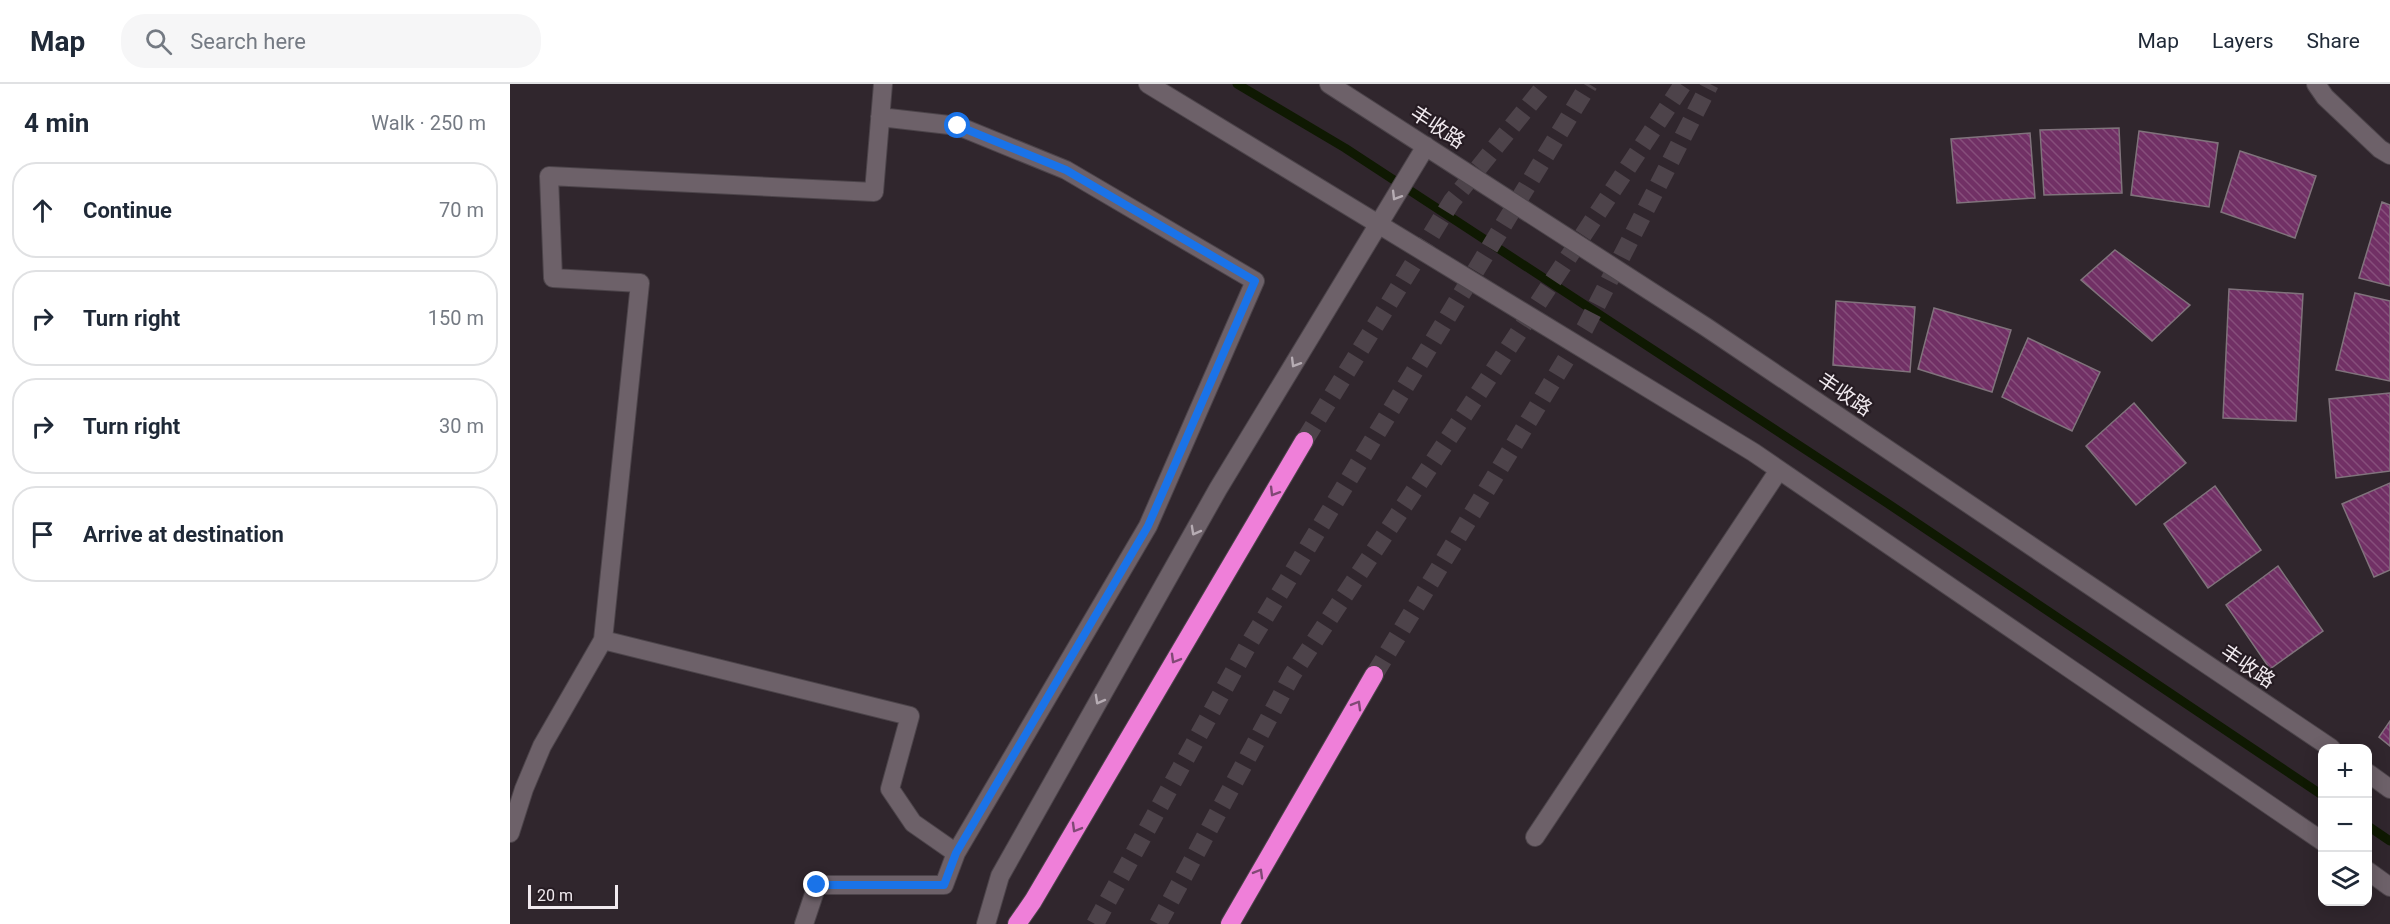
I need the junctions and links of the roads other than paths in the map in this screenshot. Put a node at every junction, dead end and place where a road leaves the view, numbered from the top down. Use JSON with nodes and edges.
{"nodes":[{"id":1,"x":883,"y":84,"type":"edge"},
{"id":2,"x":1148,"y":84,"type":"edge"},
{"id":3,"x":1329,"y":84,"type":"edge"},
{"id":4,"x":2316,"y":84,"type":"edge"},
{"id":5,"x":880,"y":117,"type":"junction"},
{"id":6,"x":1426,"y":146,"type":"junction"},
{"id":7,"x":2390,"y":155,"type":"edge"},
{"id":8,"x":1304,"y":441,"type":"tunnel mouth"},
{"id":9,"x":1779,"y":470,"type":"junction"},
{"id":10,"x":603,"y":640,"type":"junction"},
{"id":11,"x":1374,"y":675,"type":"tunnel mouth"},
{"id":12,"x":2325,"y":744,"type":"edge"},
{"id":13,"x":2372,"y":776,"type":"edge"},
{"id":14,"x":2390,"y":789,"type":"edge"},
{"id":15,"x":510,"y":833,"type":"edge"},
{"id":16,"x":1535,"y":837,"type":"dead end"},
{"id":17,"x":2318,"y":837,"type":"edge"},
{"id":18,"x":956,"y":853,"type":"junction"},
{"id":19,"x":2372,"y":874,"type":"edge"},
{"id":20,"x":2390,"y":886,"type":"edge"},
{"id":21,"x":804,"y":924,"type":"edge"},
{"id":22,"x":986,"y":924,"type":"edge"},
{"id":23,"x":1017,"y":924,"type":"edge"},
{"id":24,"x":1230,"y":924,"type":"edge"}],
"edges":[{"from":1,"to":5,"type":"street"},
{"from":2,"to":9,"type":"street"},
{"from":3,"to":6,"type":"street","name":"丰收路"},
{"from":4,"to":7,"type":"street"},
{"from":5,"to":10,"type":"street"},
{"from":5,"to":18,"type":"street"},
{"from":6,"to":12,"type":"street","name":"丰收路"},
{"from":6,"to":22,"type":"street","one_way":true},
{"from":8,"to":23,"type":"highway","one_way":true},
{"from":9,"to":16,"type":"street"},
{"from":9,"to":17,"type":"street"},
{"from":10,"to":15,"type":"street"},
{"from":10,"to":18,"type":"street"},
{"from":24,"to":11,"type":"highway","one_way":true},
{"from":13,"to":14,"type":"street"},
{"from":18,"to":21,"type":"street"},
{"from":19,"to":20,"type":"street"}]}
